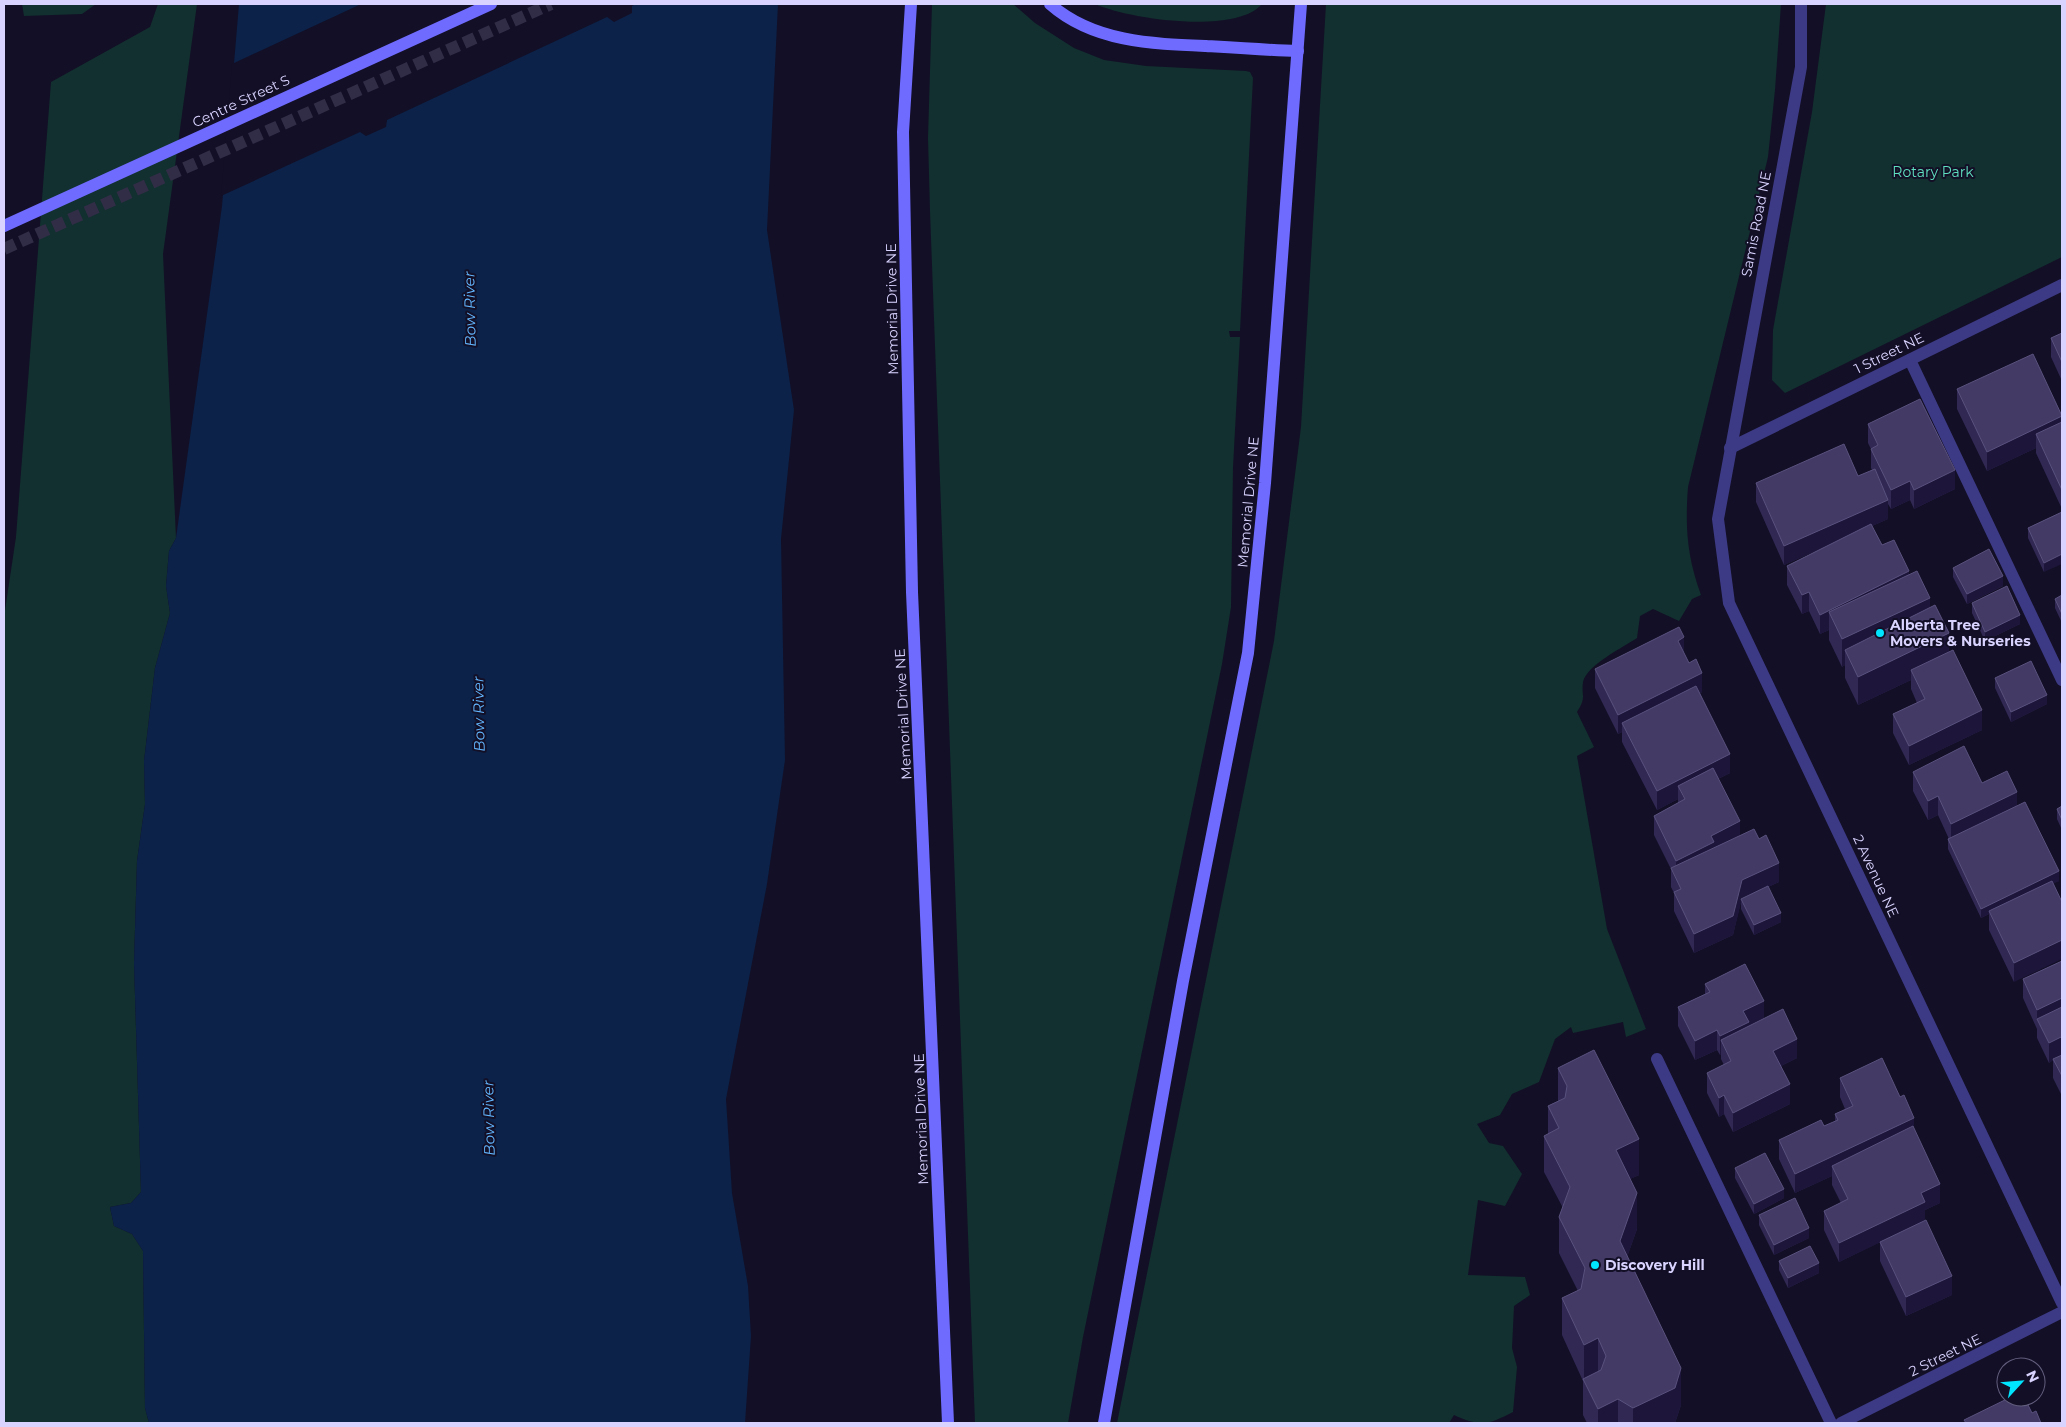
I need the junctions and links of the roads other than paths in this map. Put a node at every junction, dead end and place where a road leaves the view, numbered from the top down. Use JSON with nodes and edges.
{"nodes":[{"id":1,"x":491,"y":4,"type":"edge"},
{"id":2,"x":911,"y":4,"type":"edge"},
{"id":3,"x":1050,"y":4,"type":"edge"},
{"id":4,"x":1300,"y":4,"type":"edge"},
{"id":5,"x":1801,"y":4,"type":"edge"},
{"id":6,"x":1298,"y":51,"type":"junction"},
{"id":7,"x":4,"y":226,"type":"edge"},
{"id":8,"x":2062,"y":285,"type":"edge"},
{"id":9,"x":1910,"y":360,"type":"junction"},
{"id":10,"x":1730,"y":448,"type":"junction"},
{"id":11,"x":2062,"y":680,"type":"edge"},
{"id":12,"x":1657,"y":1060,"type":"dead end"},
{"id":13,"x":2062,"y":1303,"type":"edge"},
{"id":14,"x":2062,"y":1312,"type":"edge"},
{"id":15,"x":948,"y":1423,"type":"edge"},
{"id":16,"x":1104,"y":1423,"type":"edge"},
{"id":17,"x":1831,"y":1423,"type":"edge"},
{"id":18,"x":1841,"y":1423,"type":"edge"}],
"edges":[{"from":1,"to":7,"type":"main road","name":"Centre Street S"},
{"from":2,"to":15,"type":"main road","name":"Memorial Drive NE"},
{"from":3,"to":6,"type":"main road"},
{"from":4,"to":6,"type":"main road","name":"Memorial Drive NE"},
{"from":5,"to":10,"type":"street","name":"Samis Road NE"},
{"from":6,"to":16,"type":"main road","name":"Memorial Drive NE"},
{"from":8,"to":9,"type":"street","name":"1 Street NE"},
{"from":9,"to":10,"type":"street","name":"1 Street NE"},
{"from":9,"to":11,"type":"street"},
{"from":10,"to":13,"type":"street","name":"2 Avenue NE"},
{"from":12,"to":17,"type":"street"},
{"from":14,"to":18,"type":"street","name":"2 Street NE"}]}
